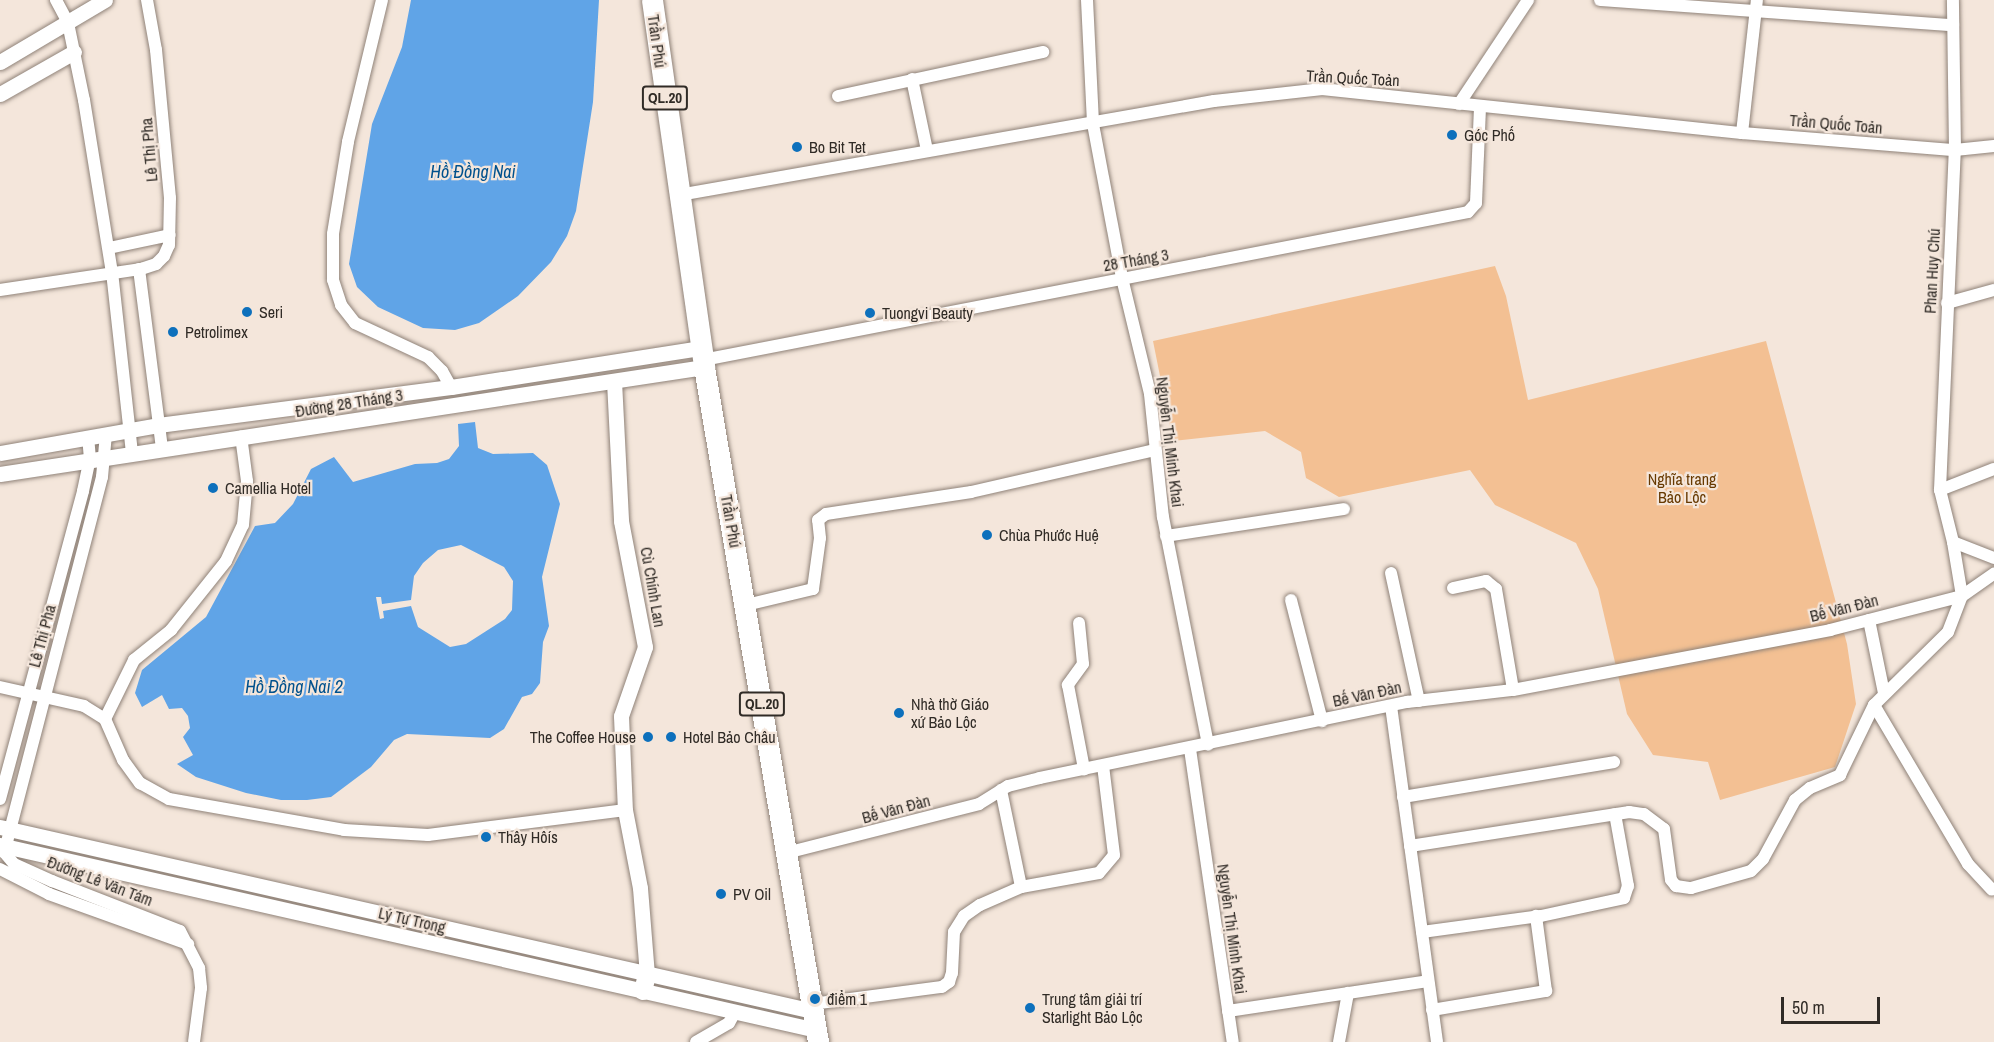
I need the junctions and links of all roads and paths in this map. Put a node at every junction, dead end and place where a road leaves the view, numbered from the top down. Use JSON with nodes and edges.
{"nodes":[{"id":1,"x":56,"y":0,"type":"edge"},
{"id":2,"x":105,"y":0,"type":"edge"},
{"id":3,"x":147,"y":0,"type":"edge"},
{"id":4,"x":382,"y":0,"type":"edge"},
{"id":5,"x":652,"y":0,"type":"edge"},
{"id":6,"x":1087,"y":0,"type":"edge"},
{"id":7,"x":1528,"y":0,"type":"edge"},
{"id":8,"x":1600,"y":0,"type":"edge"},
{"id":9,"x":1953,"y":0,"type":"edge"},
{"id":10,"x":1757,"y":5,"type":"edge"},
{"id":11,"x":68,"y":23,"type":"junction"},
{"id":12,"x":1953,"y":25,"type":"junction"},
{"id":13,"x":74,"y":52,"type":"junction"},
{"id":14,"x":1043,"y":52,"type":"dead end"},
{"id":15,"x":0,"y":62,"type":"edge"},
{"id":16,"x":912,"y":79,"type":"junction"},
{"id":17,"x":0,"y":94,"type":"edge"},
{"id":18,"x":838,"y":96,"type":"dead end"},
{"id":19,"x":1459,"y":104,"type":"junction"},
{"id":20,"x":1480,"y":107,"type":"junction"},
{"id":21,"x":1093,"y":124,"type":"junction"},
{"id":22,"x":1742,"y":133,"type":"junction"},
{"id":23,"x":1994,"y":146,"type":"edge"},
{"id":24,"x":927,"y":150,"type":"junction"},
{"id":25,"x":1954,"y":150,"type":"junction"},
{"id":26,"x":679,"y":195,"type":"junction"},
{"id":27,"x":170,"y":235,"type":"junction"},
{"id":28,"x":109,"y":248,"type":"junction"},
{"id":29,"x":139,"y":269,"type":"junction"},
{"id":30,"x":112,"y":272,"type":"junction"},
{"id":31,"x":1122,"y":278,"type":"junction"},
{"id":32,"x":0,"y":290,"type":"edge"},
{"id":33,"x":1994,"y":290,"type":"edge"},
{"id":34,"x":1947,"y":303,"type":"junction"},
{"id":35,"x":703,"y":358,"type":"junction"},
{"id":36,"x":614,"y":381,"type":"junction"},
{"id":37,"x":451,"y":387,"type":"junction"},
{"id":38,"x":303,"y":407,"type":"junction"},
{"id":39,"x":158,"y":425,"type":"junction"},
{"id":40,"x":307,"y":428,"type":"junction"},
{"id":41,"x":130,"y":430,"type":"junction"},
{"id":42,"x":106,"y":434,"type":"junction"},
{"id":43,"x":241,"y":436,"type":"junction"},
{"id":44,"x":88,"y":437,"type":"junction"},
{"id":45,"x":162,"y":448,"type":"junction"},
{"id":46,"x":1154,"y":450,"type":"junction"},
{"id":47,"x":0,"y":453,"type":"edge"},
{"id":48,"x":132,"y":453,"type":"junction"},
{"id":49,"x":106,"y":457,"type":"junction"},
{"id":50,"x":90,"y":459,"type":"junction"},
{"id":51,"x":1994,"y":469,"type":"edge"},
{"id":52,"x":0,"y":474,"type":"edge"},
{"id":53,"x":1940,"y":490,"type":"junction"},
{"id":54,"x":1344,"y":510,"type":"dead end"},
{"id":55,"x":1166,"y":537,"type":"junction"},
{"id":56,"x":1953,"y":542,"type":"junction"},
{"id":57,"x":1994,"y":558,"type":"edge"},
{"id":58,"x":1391,"y":573,"type":"dead end"},
{"id":59,"x":1994,"y":574,"type":"edge"},
{"id":60,"x":1453,"y":588,"type":"dead end"},
{"id":61,"x":1962,"y":596,"type":"junction"},
{"id":62,"x":1291,"y":600,"type":"dead end"},
{"id":63,"x":746,"y":606,"type":"junction"},
{"id":64,"x":1869,"y":620,"type":"junction"},
{"id":65,"x":1079,"y":622,"type":"dead end"},
{"id":66,"x":0,"y":687,"type":"edge"},
{"id":67,"x":1513,"y":690,"type":"junction"},
{"id":68,"x":1884,"y":693,"type":"junction"},
{"id":69,"x":28,"y":695,"type":"junction"},
{"id":70,"x":43,"y":697,"type":"junction"},
{"id":71,"x":1419,"y":701,"type":"junction"},
{"id":72,"x":1874,"y":705,"type":"junction"},
{"id":73,"x":1391,"y":706,"type":"junction"},
{"id":74,"x":105,"y":719,"type":"junction"},
{"id":75,"x":1322,"y":721,"type":"junction"},
{"id":76,"x":1208,"y":745,"type":"junction"},
{"id":77,"x":1190,"y":748,"type":"junction"},
{"id":78,"x":1614,"y":762,"type":"dead end"},
{"id":79,"x":1103,"y":766,"type":"junction"},
{"id":80,"x":1084,"y":770,"type":"junction"},
{"id":81,"x":1001,"y":790,"type":"junction"},
{"id":82,"x":1403,"y":797,"type":"junction"},
{"id":83,"x":0,"y":799,"type":"edge"},
{"id":84,"x":625,"y":810,"type":"junction"},
{"id":85,"x":1615,"y":814,"type":"junction"},
{"id":86,"x":4,"y":828,"type":"edge"},
{"id":87,"x":2,"y":845,"type":"edge"},
{"id":88,"x":1410,"y":846,"type":"junction"},
{"id":89,"x":786,"y":854,"type":"junction"},
{"id":90,"x":0,"y":869,"type":"edge"},
{"id":91,"x":1022,"y":887,"type":"junction"},
{"id":92,"x":1992,"y":890,"type":"dead end"},
{"id":93,"x":1536,"y":916,"type":"junction"},
{"id":94,"x":1422,"y":932,"type":"junction"},
{"id":95,"x":188,"y":944,"type":"junction"},
{"id":96,"x":1428,"y":981,"type":"junction"},
{"id":97,"x":645,"y":983,"type":"junction"},
{"id":98,"x":1348,"y":993,"type":"junction"},
{"id":99,"x":1432,"y":1010,"type":"junction"},
{"id":100,"x":1228,"y":1011,"type":"junction"},
{"id":101,"x":735,"y":1012,"type":"junction"},
{"id":102,"x":815,"y":1022,"type":"edge"},
{"id":103,"x":194,"y":1042,"type":"edge"},
{"id":104,"x":696,"y":1042,"type":"edge"},
{"id":105,"x":1233,"y":1042,"type":"edge"},
{"id":106,"x":1339,"y":1042,"type":"edge"},
{"id":107,"x":1437,"y":1042,"type":"edge"}],
"edges":[{"from":1,"to":11,"type":"street"},
{"from":2,"to":11,"type":"street"},
{"from":3,"to":27,"type":"street","name":"Lê Thị Pha"},
{"from":4,"to":37,"type":"street"},
{"from":5,"to":26,"type":"highway","name":"Trần Phú","number":"QL.20"},
{"from":6,"to":21,"type":"street","name":"Nguyễn Thị Minh Khai"},
{"from":7,"to":19,"type":"street"},
{"from":8,"to":10,"type":"street"},
{"from":9,"to":12,"type":"street","name":"Phan Huy Chú"},
{"from":10,"to":12,"type":"street"},
{"from":10,"to":22,"type":"street"},
{"from":11,"to":13,"type":"street"},
{"from":11,"to":15,"type":"street"},
{"from":12,"to":25,"type":"street","name":"Phan Huy Chú"},
{"from":13,"to":17,"type":"street"},
{"from":13,"to":28,"type":"street"},
{"from":14,"to":16,"type":"street"},
{"from":16,"to":18,"type":"street"},
{"from":16,"to":24,"type":"street"},
{"from":19,"to":20,"type":"street","name":"Trần Quốc Toản"},
{"from":19,"to":21,"type":"street","name":"Trần Quốc Toản"},
{"from":20,"to":22,"type":"street","name":"Trần Quốc Toản"},
{"from":20,"to":31,"type":"street","name":"28 Tháng 3"},
{"from":21,"to":24,"type":"street","name":"Trần Quốc Toản"},
{"from":21,"to":31,"type":"street","name":"Nguyễn Thị Minh Khai"},
{"from":22,"to":25,"type":"street","name":"Trần Quốc Toản"},
{"from":23,"to":25,"type":"street","name":"Trần Quốc Toản"},
{"from":24,"to":26,"type":"street","name":"Trần Quốc Toản"},
{"from":25,"to":34,"type":"street","name":"Phan Huy Chú"},
{"from":26,"to":35,"type":"highway","name":"Trần Phú","number":"QL.20"},
{"from":27,"to":28,"type":"street"},
{"from":27,"to":29,"type":"street"},
{"from":28,"to":30,"type":"street"},
{"from":29,"to":30,"type":"street"},
{"from":29,"to":39,"type":"street"},
{"from":30,"to":32,"type":"street"},
{"from":30,"to":41,"type":"street"},
{"from":31,"to":35,"type":"street","name":"28 Tháng 3"},
{"from":31,"to":46,"type":"street","name":"Nguyễn Thị Minh Khai"},
{"from":33,"to":34,"type":"street"},
{"from":34,"to":53,"type":"street","name":"Phan Huy Chú"},
{"from":35,"to":36,"type":"street","name":"Đường 28 Tháng 3"},
{"from":35,"to":37,"type":"street","name":"Đường 28 Tháng 3"},
{"from":35,"to":63,"type":"highway","name":"Trần Phú","number":"QL.20"},
{"from":36,"to":40,"type":"street","name":"Đường 28 Tháng 3"},
{"from":36,"to":84,"type":"street","name":"Cù Chính Lan"},
{"from":37,"to":38,"type":"street","name":"Đường 28 Tháng 3"},
{"from":38,"to":39,"type":"street","name":"Đường 28 Tháng 3"},
{"from":38,"to":40,"type":"street"},
{"from":39,"to":41,"type":"street","name":"Đường 28 Tháng 3"},
{"from":39,"to":45,"type":"street"},
{"from":40,"to":43,"type":"street","name":"Đường 28 Tháng 3"},
{"from":41,"to":42,"type":"street","name":"Đường 28 Tháng 3"},
{"from":41,"to":48,"type":"street"},
{"from":42,"to":44,"type":"street","name":"Đường 28 Tháng 3"},
{"from":42,"to":49,"type":"street","name":"Lê Thị Pha"},
{"from":43,"to":45,"type":"street","name":"Đường 28 Tháng 3"},
{"from":43,"to":74,"type":"street"},
{"from":44,"to":47,"type":"street","name":"Đường 28 Tháng 3"},
{"from":44,"to":50,"type":"street"},
{"from":45,"to":48,"type":"street","name":"Đường 28 Tháng 3"},
{"from":46,"to":55,"type":"street","name":"Nguyễn Thị Minh Khai"},
{"from":46,"to":63,"type":"street"},
{"from":48,"to":49,"type":"street","name":"Đường 28 Tháng 3"},
{"from":49,"to":50,"type":"street","name":"Đường 28 Tháng 3"},
{"from":49,"to":70,"type":"street","name":"Lê Thị Pha"},
{"from":50,"to":52,"type":"street","name":"Đường 28 Tháng 3"},
{"from":50,"to":69,"type":"street"},
{"from":51,"to":53,"type":"street"},
{"from":53,"to":56,"type":"street","name":"Phan Huy Chú"},
{"from":54,"to":55,"type":"street"},
{"from":55,"to":76,"type":"street","name":"Nguyễn Thị Minh Khai"},
{"from":56,"to":57,"type":"street"},
{"from":56,"to":61,"type":"street","name":"Phan Huy Chú"},
{"from":58,"to":71,"type":"street"},
{"from":59,"to":61,"type":"street"},
{"from":60,"to":67,"type":"street"},
{"from":61,"to":64,"type":"street","name":"Bế Văn Đàn"},
{"from":61,"to":68,"type":"street"},
{"from":62,"to":75,"type":"street"},
{"from":63,"to":89,"type":"highway","name":"Trần Phú","number":"QL.20"},
{"from":64,"to":67,"type":"street","name":"Bế Văn Đàn"},
{"from":64,"to":68,"type":"street"},
{"from":65,"to":80,"type":"street"},
{"from":66,"to":69,"type":"street"},
{"from":67,"to":71,"type":"street","name":"Bế Văn Đàn"},
{"from":68,"to":72,"type":"street"},
{"from":69,"to":70,"type":"street"},
{"from":69,"to":83,"type":"street"},
{"from":70,"to":74,"type":"street"},
{"from":70,"to":86,"type":"street","name":"Lê Thị Pha"},
{"from":71,"to":73,"type":"street","name":"Bế Văn Đàn"},
{"from":72,"to":85,"type":"street"},
{"from":72,"to":92,"type":"street"},
{"from":73,"to":75,"type":"street","name":"Bế Văn Đàn"},
{"from":73,"to":82,"type":"street"},
{"from":74,"to":84,"type":"street"},
{"from":75,"to":76,"type":"street","name":"Bế Văn Đàn"},
{"from":76,"to":77,"type":"street","name":"Bế Văn Đàn"},
{"from":77,"to":79,"type":"street","name":"Bế Văn Đàn"},
{"from":77,"to":100,"type":"street","name":"Nguyễn Thị Minh Khai"},
{"from":78,"to":82,"type":"street"},
{"from":79,"to":80,"type":"street","name":"Bế Văn Đàn"},
{"from":79,"to":91,"type":"street"},
{"from":80,"to":81,"type":"street","name":"Bế Văn Đàn"},
{"from":81,"to":89,"type":"street","name":"Bế Văn Đàn"},
{"from":81,"to":91,"type":"street"},
{"from":82,"to":88,"type":"street"},
{"from":84,"to":97,"type":"street","name":"Cù Chính Lan"},
{"from":85,"to":88,"type":"street"},
{"from":85,"to":93,"type":"street"},
{"from":86,"to":87,"type":"street","name":"Lê Thị Pha"},
{"from":86,"to":97,"type":"street","name":"Lý Tự Trọng"},
{"from":87,"to":95,"type":"street","name":"Đường Lê Văn Tám"},
{"from":87,"to":97,"type":"street","name":"Lý Tự Trọng"},
{"from":88,"to":94,"type":"street"},
{"from":89,"to":102,"type":"highway","name":"Trần Phú","number":"QL.20"},
{"from":90,"to":95,"type":"street","name":"Đường Lê Văn Tám"},
{"from":91,"to":102,"type":"street"},
{"from":93,"to":94,"type":"street"},
{"from":93,"to":99,"type":"street"},
{"from":94,"to":96,"type":"street"},
{"from":95,"to":103,"type":"street","name":"Đường Lê Văn Tám"},
{"from":96,"to":98,"type":"street"},
{"from":96,"to":99,"type":"street"},
{"from":97,"to":101,"type":"street","name":"Lý Tự Trọng"},
{"from":97,"to":102,"type":"street","name":"Lý Tự Trọng"},
{"from":98,"to":100,"type":"street"},
{"from":98,"to":106,"type":"street"},
{"from":99,"to":107,"type":"street"},
{"from":100,"to":105,"type":"street","name":"Nguyễn Thị Minh Khai"},
{"from":101,"to":102,"type":"street","name":"Lý Tự Trọng"},
{"from":101,"to":104,"type":"street"}]}
